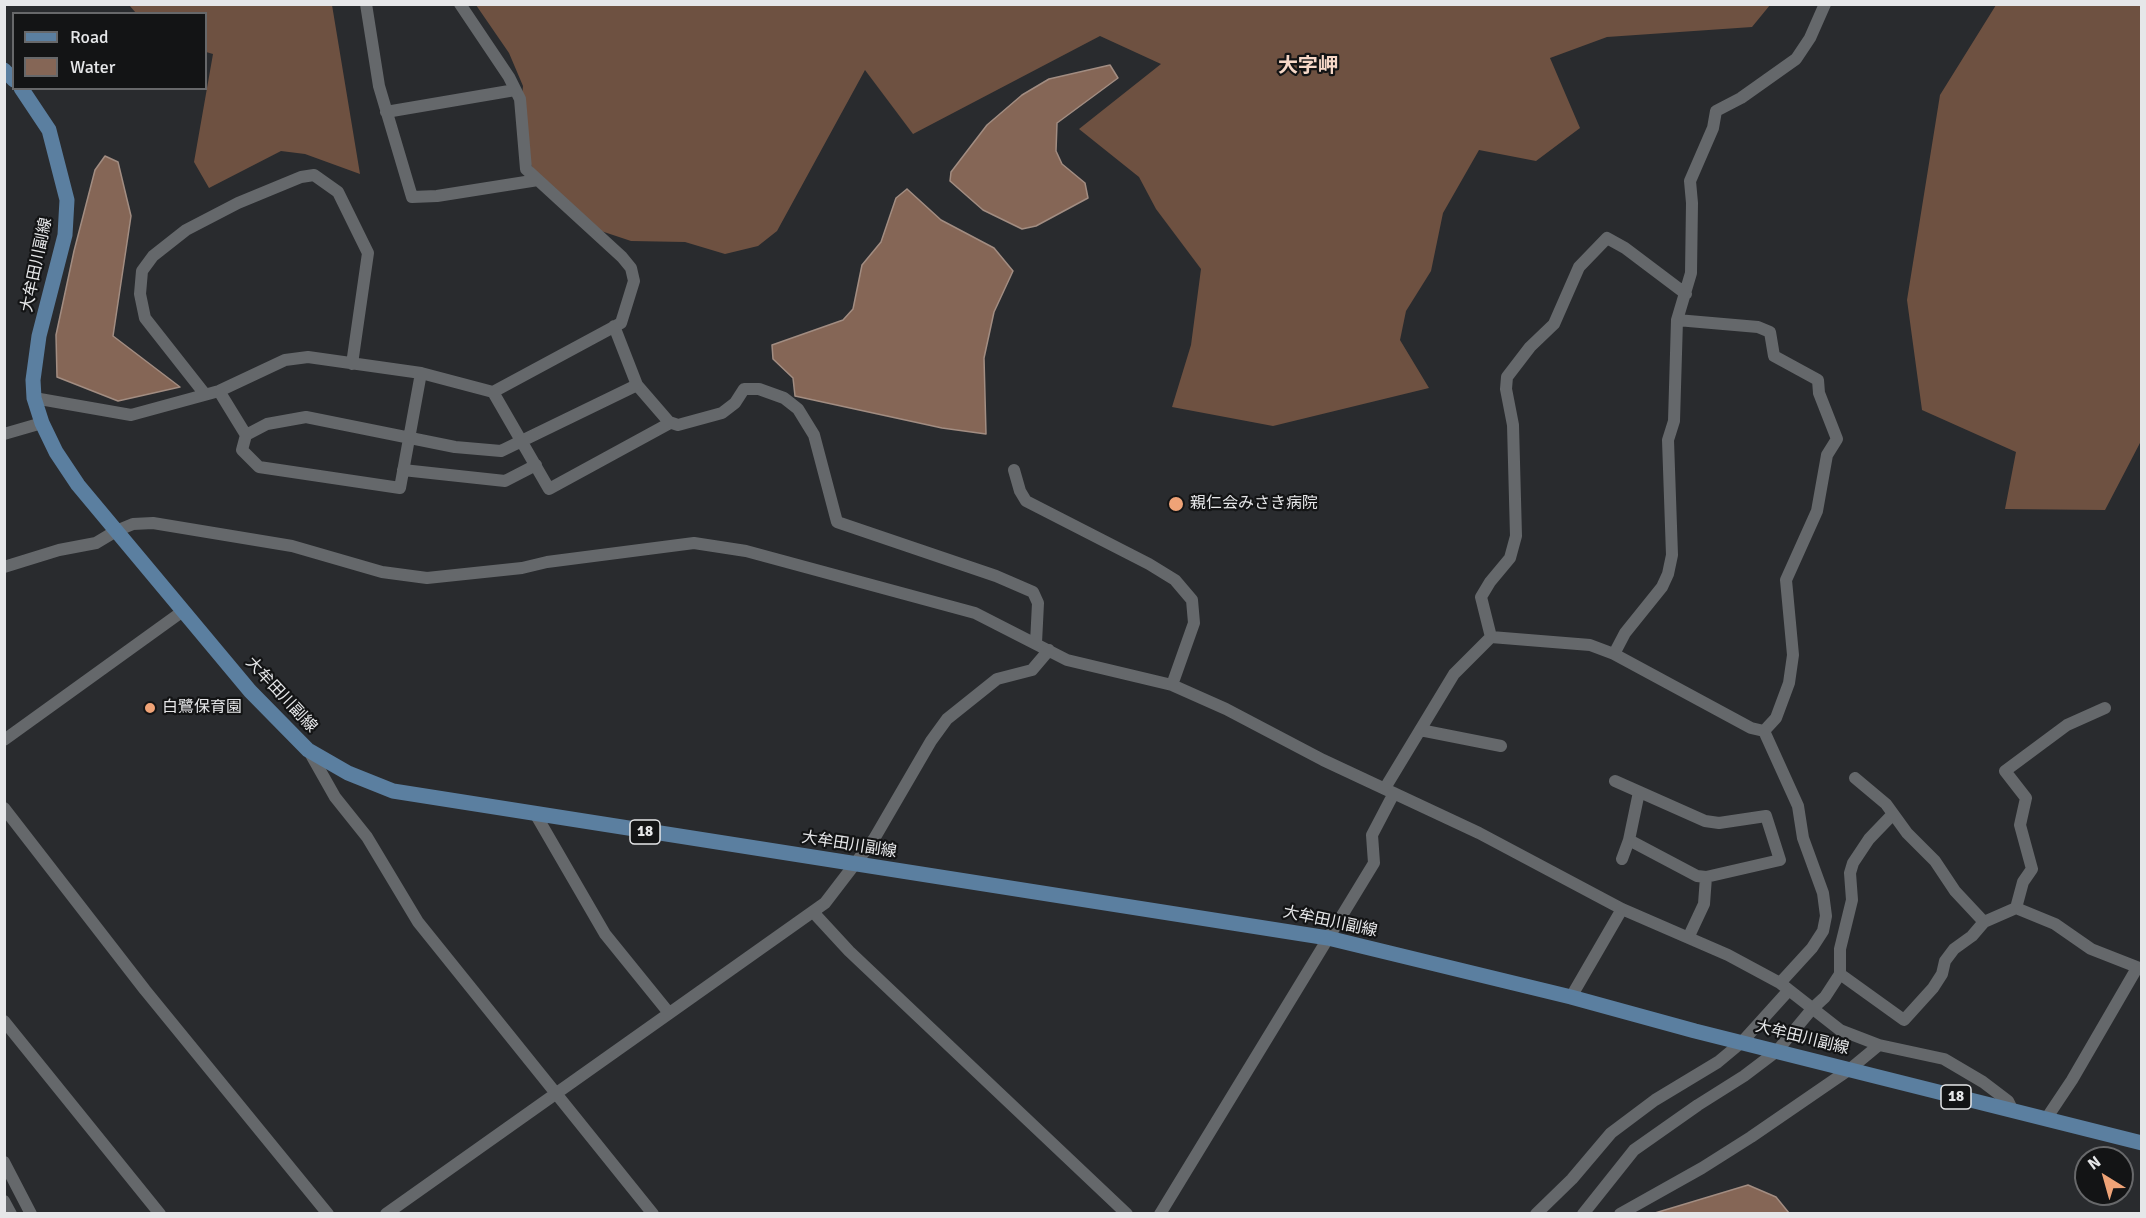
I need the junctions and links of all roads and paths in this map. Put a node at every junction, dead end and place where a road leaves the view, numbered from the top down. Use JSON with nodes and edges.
{"nodes":[{"id":1,"x":366,"y":4,"type":"edge"},
{"id":2,"x":460,"y":4,"type":"edge"},
{"id":3,"x":1825,"y":4,"type":"edge"},
{"id":4,"x":22,"y":90,"type":"edge"},
{"id":5,"x":515,"y":90,"type":"junction"},
{"id":6,"x":386,"y":111,"type":"junction"},
{"id":7,"x":538,"y":180,"type":"junction"},
{"id":8,"x":1686,"y":294,"type":"junction"},
{"id":9,"x":1677,"y":320,"type":"junction"},
{"id":10,"x":615,"y":326,"type":"junction"},
{"id":11,"x":352,"y":364,"type":"junction"},
{"id":12,"x":421,"y":373,"type":"junction"},
{"id":13,"x":637,"y":385,"type":"junction"},
{"id":14,"x":219,"y":391,"type":"junction"},
{"id":15,"x":493,"y":392,"type":"junction"},
{"id":16,"x":204,"y":393,"type":"junction"},
{"id":17,"x":34,"y":398,"type":"junction"},
{"id":18,"x":42,"y":423,"type":"junction"},
{"id":19,"x":670,"y":423,"type":"junction"},
{"id":20,"x":4,"y":434,"type":"edge"},
{"id":21,"x":246,"y":435,"type":"junction"},
{"id":22,"x":409,"y":437,"type":"junction"},
{"id":23,"x":523,"y":441,"type":"junction"},
{"id":24,"x":536,"y":465,"type":"junction"},
{"id":25,"x":403,"y":470,"type":"junction"},
{"id":26,"x":1014,"y":470,"type":"dead end"},
{"id":27,"x":116,"y":531,"type":"junction"},
{"id":28,"x":4,"y":567,"type":"edge"},
{"id":29,"x":183,"y":611,"type":"junction"},
{"id":30,"x":1491,"y":637,"type":"junction"},
{"id":31,"x":1036,"y":643,"type":"junction"},
{"id":32,"x":1049,"y":650,"type":"junction"},
{"id":33,"x":1614,"y":654,"type":"junction"},
{"id":34,"x":1172,"y":685,"type":"junction"},
{"id":35,"x":2105,"y":708,"type":"dead end"},
{"id":36,"x":1420,"y":730,"type":"junction"},
{"id":37,"x":1764,"y":731,"type":"junction"},
{"id":38,"x":4,"y":740,"type":"edge"},
{"id":39,"x":1501,"y":746,"type":"dead end"},
{"id":40,"x":308,"y":750,"type":"junction"},
{"id":41,"x":1855,"y":778,"type":"dead end"},
{"id":42,"x":1615,"y":781,"type":"dead end"},
{"id":43,"x":1390,"y":790,"type":"junction"},
{"id":44,"x":1639,"y":792,"type":"junction"},
{"id":45,"x":4,"y":808,"type":"edge"},
{"id":46,"x":536,"y":815,"type":"junction"},
{"id":47,"x":1892,"y":815,"type":"junction"},
{"id":48,"x":1629,"y":840,"type":"junction"},
{"id":49,"x":1622,"y":859,"type":"dead end"},
{"id":50,"x":857,"y":865,"type":"junction"},
{"id":51,"x":1706,"y":878,"type":"junction"},
{"id":52,"x":2016,"y":908,"type":"junction"},
{"id":53,"x":1622,"y":909,"type":"junction"},
{"id":54,"x":813,"y":912,"type":"junction"},
{"id":55,"x":1984,"y":922,"type":"junction"},
{"id":56,"x":1689,"y":936,"type":"junction"},
{"id":57,"x":1328,"y":938,"type":"junction"},
{"id":58,"x":2139,"y":968,"type":"edge"},
{"id":59,"x":1839,"y":974,"type":"junction"},
{"id":60,"x":1784,"y":986,"type":"junction"},
{"id":61,"x":1571,"y":997,"type":"junction"},
{"id":62,"x":1812,"y":1009,"type":"junction"},
{"id":63,"x":669,"y":1013,"type":"junction"},
{"id":64,"x":4,"y":1021,"type":"edge"},
{"id":65,"x":1745,"y":1042,"type":"junction"},
{"id":66,"x":1879,"y":1045,"type":"junction"},
{"id":67,"x":1774,"y":1050,"type":"junction"},
{"id":68,"x":1850,"y":1069,"type":"junction"},
{"id":69,"x":556,"y":1094,"type":"junction"},
{"id":70,"x":2013,"y":1112,"type":"junction"},
{"id":71,"x":2046,"y":1119,"type":"junction"},
{"id":72,"x":2142,"y":1143,"type":"edge"},
{"id":73,"x":4,"y":1162,"type":"edge"},
{"id":74,"x":4,"y":1201,"type":"edge"},
{"id":75,"x":11,"y":1214,"type":"edge"},
{"id":76,"x":31,"y":1214,"type":"edge"},
{"id":77,"x":160,"y":1214,"type":"edge"},
{"id":78,"x":328,"y":1214,"type":"edge"},
{"id":79,"x":386,"y":1214,"type":"edge"},
{"id":80,"x":653,"y":1214,"type":"edge"},
{"id":81,"x":1127,"y":1214,"type":"edge"},
{"id":82,"x":1160,"y":1214,"type":"edge"},
{"id":83,"x":1536,"y":1214,"type":"edge"},
{"id":84,"x":1583,"y":1214,"type":"edge"},
{"id":85,"x":1620,"y":1214,"type":"edge"}],
"edges":[{"from":1,"to":6,"type":"street"},
{"from":2,"to":5,"type":"street"},
{"from":3,"to":8,"type":"street"},
{"from":4,"to":17,"type":"main road","name":"大牟田川副線","number":"18"},
{"from":5,"to":6,"type":"street"},
{"from":5,"to":7,"type":"street"},
{"from":6,"to":7,"type":"street"},
{"from":7,"to":10,"type":"street"},
{"from":8,"to":9,"type":"street"},
{"from":8,"to":30,"type":"street"},
{"from":9,"to":33,"type":"street"},
{"from":9,"to":37,"type":"street"},
{"from":10,"to":13,"type":"street"},
{"from":10,"to":15,"type":"street"},
{"from":11,"to":12,"type":"street"},
{"from":11,"to":14,"type":"street"},
{"from":11,"to":16,"type":"street"},
{"from":12,"to":15,"type":"street"},
{"from":12,"to":22,"type":"street"},
{"from":13,"to":19,"type":"street"},
{"from":13,"to":23,"type":"street"},
{"from":14,"to":16,"type":"street"},
{"from":14,"to":21,"type":"street"},
{"from":15,"to":23,"type":"street"},
{"from":16,"to":17,"type":"street"},
{"from":17,"to":18,"type":"main road","name":"大牟田川副線","number":"18"},
{"from":18,"to":20,"type":"street"},
{"from":18,"to":27,"type":"main road","name":"大牟田川副線","number":"18"},
{"from":19,"to":24,"type":"street"},
{"from":19,"to":31,"type":"street"},
{"from":21,"to":22,"type":"street"},
{"from":21,"to":25,"type":"street"},
{"from":22,"to":23,"type":"street"},
{"from":22,"to":25,"type":"street"},
{"from":23,"to":24,"type":"street"},
{"from":24,"to":25,"type":"street"},
{"from":26,"to":34,"type":"street"},
{"from":27,"to":28,"type":"street"},
{"from":27,"to":29,"type":"main road","name":"大牟田川副線","number":"18"},
{"from":27,"to":31,"type":"street"},
{"from":29,"to":38,"type":"street"},
{"from":29,"to":40,"type":"main road","name":"大牟田川副線","number":"18"},
{"from":30,"to":33,"type":"street"},
{"from":30,"to":36,"type":"street"},
{"from":31,"to":32,"type":"street"},
{"from":32,"to":34,"type":"street"},
{"from":32,"to":50,"type":"street"},
{"from":33,"to":37,"type":"street"},
{"from":34,"to":43,"type":"street"},
{"from":35,"to":52,"type":"street"},
{"from":36,"to":39,"type":"street"},
{"from":36,"to":43,"type":"street"},
{"from":37,"to":60,"type":"street"},
{"from":40,"to":46,"type":"main road","name":"大牟田川副線","number":"18"},
{"from":40,"to":69,"type":"street"},
{"from":41,"to":47,"type":"street"},
{"from":42,"to":44,"type":"street"},
{"from":43,"to":53,"type":"street"},
{"from":43,"to":57,"type":"street"},
{"from":44,"to":48,"type":"street"},
{"from":44,"to":51,"type":"street"},
{"from":45,"to":78,"type":"street"},
{"from":46,"to":50,"type":"main road","name":"大牟田川副線","number":"18"},
{"from":46,"to":63,"type":"street"},
{"from":47,"to":55,"type":"street"},
{"from":47,"to":59,"type":"street"},
{"from":48,"to":49,"type":"street"},
{"from":48,"to":51,"type":"street"},
{"from":50,"to":54,"type":"street"},
{"from":50,"to":57,"type":"main road","name":"大牟田川副線","number":"18"},
{"from":51,"to":56,"type":"street"},
{"from":52,"to":55,"type":"street"},
{"from":52,"to":58,"type":"street"},
{"from":53,"to":56,"type":"street"},
{"from":53,"to":61,"type":"street"},
{"from":54,"to":63,"type":"street"},
{"from":54,"to":81,"type":"street"},
{"from":55,"to":59,"type":"street"},
{"from":56,"to":60,"type":"street"},
{"from":57,"to":61,"type":"main road","name":"大牟田川副線","number":"18"},
{"from":57,"to":82,"type":"street"},
{"from":58,"to":71,"type":"street"},
{"from":59,"to":62,"type":"street"},
{"from":60,"to":62,"type":"street"},
{"from":60,"to":65,"type":"street"},
{"from":61,"to":65,"type":"main road","name":"大牟田川副線","number":"18"},
{"from":62,"to":66,"type":"street"},
{"from":62,"to":67,"type":"street"},
{"from":63,"to":69,"type":"street"},
{"from":64,"to":77,"type":"street"},
{"from":65,"to":67,"type":"main road","name":"大牟田川副線","number":"18"},
{"from":65,"to":83,"type":"street"},
{"from":66,"to":68,"type":"street"},
{"from":66,"to":70,"type":"street"},
{"from":67,"to":68,"type":"main road","name":"大牟田川副線","number":"18"},
{"from":67,"to":84,"type":"street"},
{"from":68,"to":70,"type":"main road","name":"大牟田川副線","number":"18"},
{"from":68,"to":85,"type":"street"},
{"from":69,"to":79,"type":"street"},
{"from":69,"to":80,"type":"street"},
{"from":70,"to":71,"type":"main road","name":"大牟田川副線","number":"18"},
{"from":71,"to":72,"type":"main road","name":"大牟田川副線","number":"18"},
{"from":73,"to":76,"type":"street"},
{"from":74,"to":75,"type":"street"}]}
